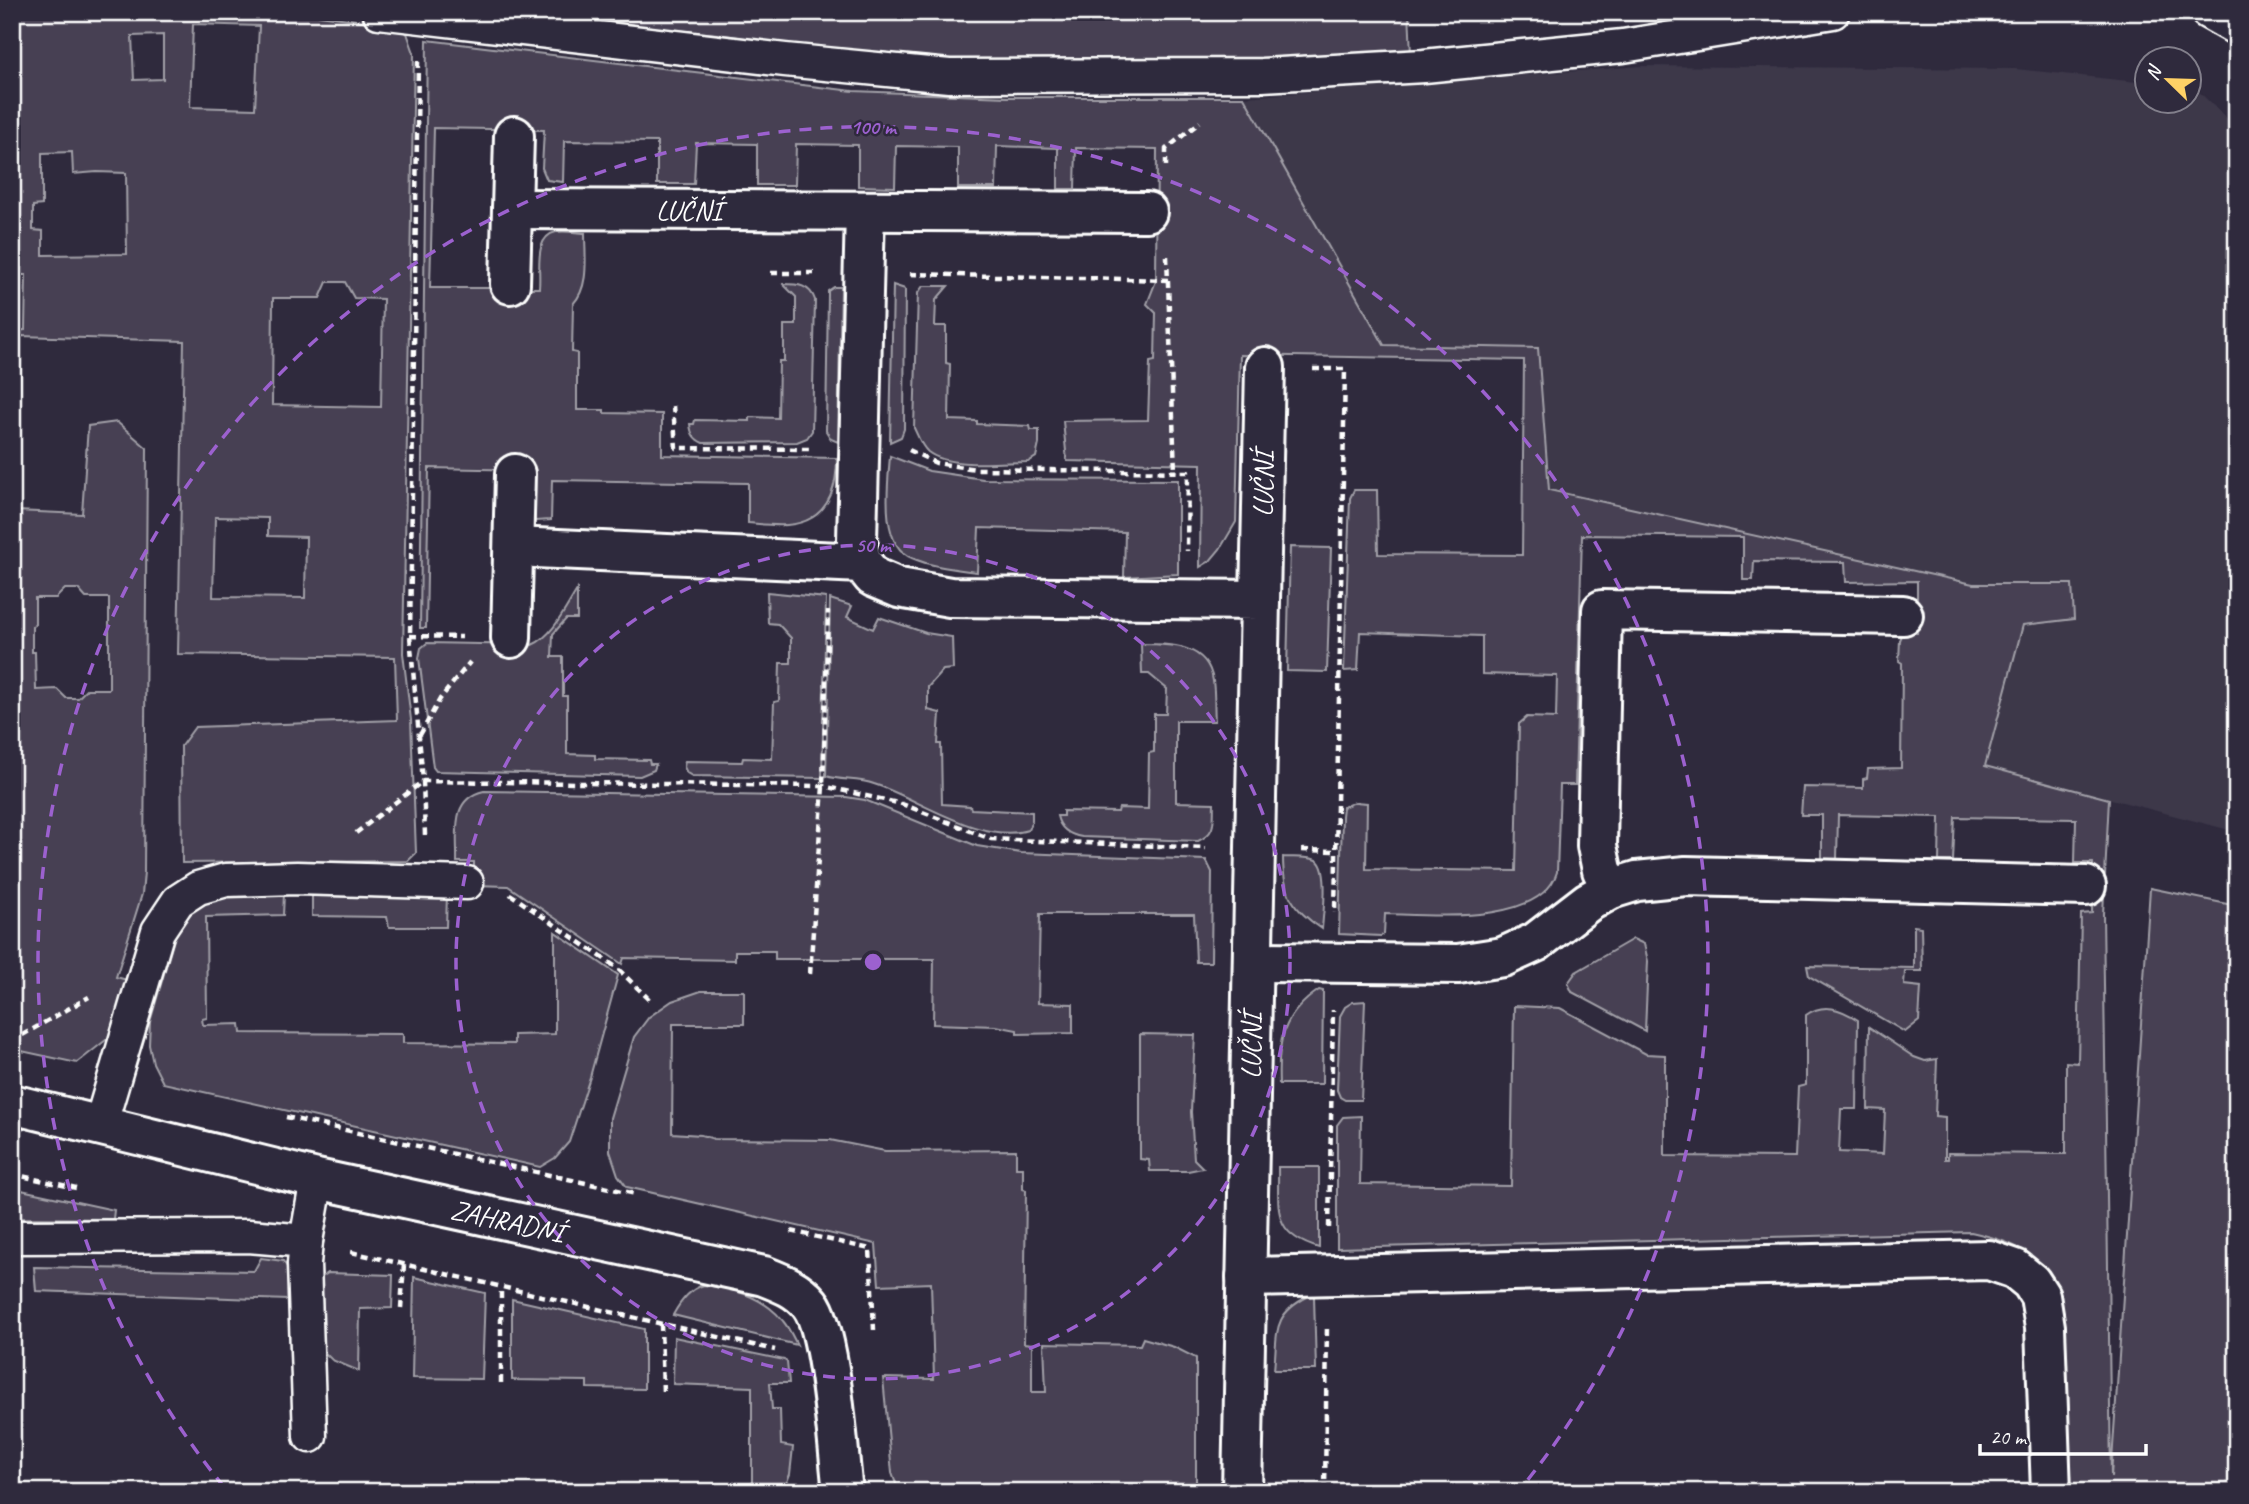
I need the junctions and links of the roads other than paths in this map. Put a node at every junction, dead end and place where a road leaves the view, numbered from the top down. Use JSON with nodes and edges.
{"nodes":[{"id":1,"x":379,"y":12,"type":"edge"},
{"id":2,"x":1833,"y":12,"type":"edge"},
{"id":3,"x":2207,"y":12,"type":"edge"},
{"id":4,"x":2237,"y":29,"type":"edge"},
{"id":5,"x":514,"y":136,"type":"dead end"},
{"id":6,"x":512,"y":209,"type":"junction"},
{"id":7,"x":865,"y":211,"type":"junction"},
{"id":8,"x":1147,"y":212,"type":"dead end"},
{"id":9,"x":510,"y":284,"type":"dead end"},
{"id":10,"x":1265,"y":368,"type":"road end"},
{"id":11,"x":515,"y":474,"type":"dead end"},
{"id":12,"x":513,"y":547,"type":"junction"},
{"id":13,"x":862,"y":563,"type":"junction"},
{"id":14,"x":1260,"y":600,"type":"junction"},
{"id":15,"x":1903,"y":615,"type":"dead end"},
{"id":16,"x":511,"y":638,"type":"dead end"},
{"id":17,"x":467,"y":883,"type":"road end"},
{"id":18,"x":2085,"y":886,"type":"dead end"},
{"id":19,"x":1611,"y":889,"type":"junction"},
{"id":20,"x":1253,"y":962,"type":"junction"},
{"id":21,"x":12,"y":1104,"type":"edge"},
{"id":22,"x":100,"y":1126,"type":"junction"},
{"id":23,"x":317,"y":1180,"type":"junction"},
{"id":24,"x":12,"y":1237,"type":"edge"},
{"id":25,"x":306,"y":1241,"type":"junction"},
{"id":26,"x":1246,"y":1277,"type":"junction"},
{"id":27,"x":310,"y":1436,"type":"dead end"},
{"id":28,"x":843,"y":1492,"type":"edge"},
{"id":29,"x":1242,"y":1492,"type":"edge"},
{"id":30,"x":2051,"y":1492,"type":"edge"}],
"edges":[{"from":1,"to":2,"type":"lane"},
{"from":3,"to":4,"type":"lane"},
{"from":5,"to":6,"type":"street"},
{"from":6,"to":7,"type":"street","name":"LUČNÍ"},
{"from":6,"to":9,"type":"street"},
{"from":7,"to":8,"type":"street","name":"LUČNÍ"},
{"from":7,"to":13,"type":"street"},
{"from":10,"to":14,"type":"street","name":"LUČNÍ"},
{"from":11,"to":12,"type":"street"},
{"from":12,"to":13,"type":"street"},
{"from":12,"to":16,"type":"street"},
{"from":13,"to":14,"type":"street"},
{"from":14,"to":20,"type":"street","name":"LUČNÍ"},
{"from":15,"to":19,"type":"street"},
{"from":17,"to":22,"type":"lane"},
{"from":18,"to":19,"type":"street"},
{"from":19,"to":20,"type":"street"},
{"from":20,"to":26,"type":"street","name":"LUČNÍ"},
{"from":21,"to":22,"type":"street","name":"ZAHRADNÍ"},
{"from":22,"to":23,"type":"street","name":"ZAHRADNÍ"},
{"from":23,"to":25,"type":"lane"},
{"from":23,"to":28,"type":"street","name":"ZAHRADNÍ"},
{"from":24,"to":25,"type":"lane"},
{"from":25,"to":27,"type":"lane"},
{"from":26,"to":29,"type":"street","name":"LUČNÍ"},
{"from":26,"to":30,"type":"street"}]}
